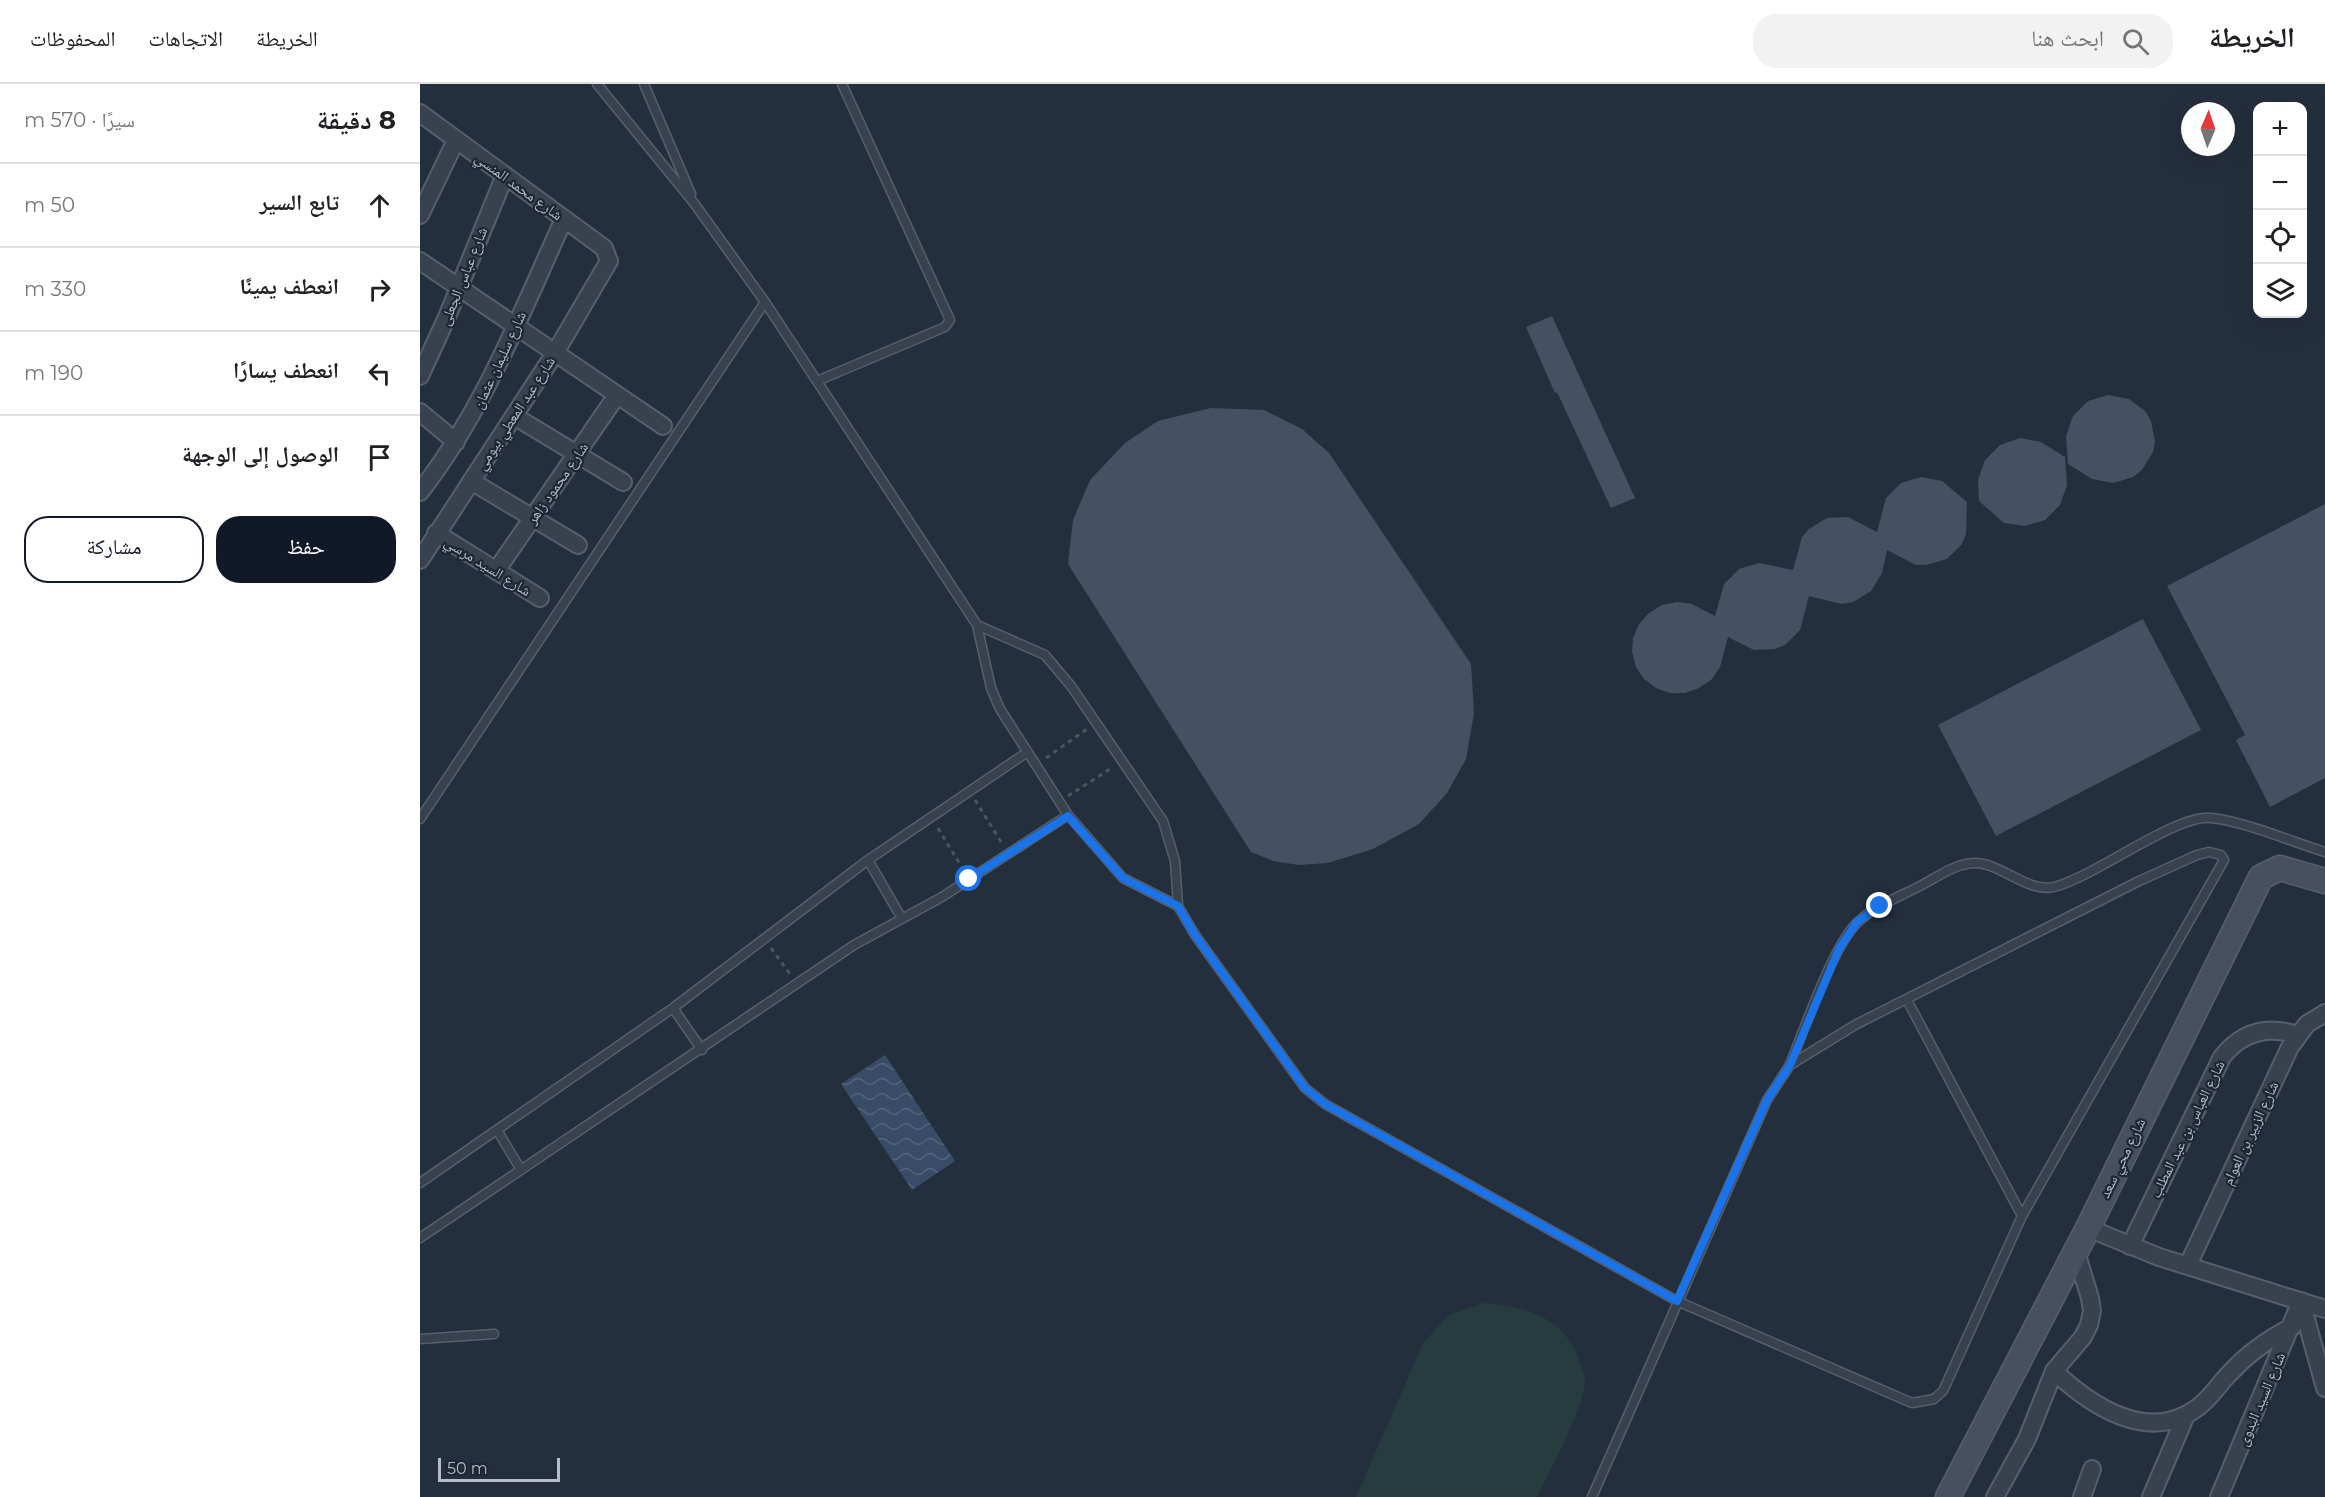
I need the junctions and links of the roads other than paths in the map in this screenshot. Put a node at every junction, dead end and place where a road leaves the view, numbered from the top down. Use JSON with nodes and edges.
{"nodes":[{"id":1,"x":597,"y":84,"type":"edge"},
{"id":2,"x":644,"y":84,"type":"edge"},
{"id":3,"x":842,"y":84,"type":"edge"},
{"id":4,"x":420,"y":113,"type":"edge"},
{"id":5,"x":456,"y":140,"type":"junction"},
{"id":6,"x":505,"y":175,"type":"junction"},
{"id":7,"x":694,"y":203,"type":"junction"},
{"id":8,"x":420,"y":215,"type":"edge"},
{"id":9,"x":564,"y":219,"type":"junction"},
{"id":10,"x":420,"y":261,"type":"edge"},
{"id":11,"x":608,"y":265,"type":"joint"},
{"id":12,"x":459,"y":287,"type":"junction"},
{"id":13,"x":765,"y":302,"type":"junction"},
{"id":14,"x":516,"y":326,"type":"junction"},
{"id":15,"x":555,"y":353,"type":"junction"},
{"id":16,"x":420,"y":376,"type":"edge"},
{"id":17,"x":817,"y":381,"type":"junction"},
{"id":18,"x":617,"y":395,"type":"junction"},
{"id":19,"x":420,"y":412,"type":"edge"},
{"id":20,"x":514,"y":416,"type":"junction"},
{"id":21,"x":663,"y":426,"type":"dead end"},
{"id":22,"x":456,"y":442,"type":"junction"},
{"id":23,"x":577,"y":454,"type":"junction"},
{"id":24,"x":471,"y":481,"type":"junction"},
{"id":25,"x":623,"y":482,"type":"dead end"},
{"id":26,"x":420,"y":492,"type":"edge"},
{"id":27,"x":532,"y":518,"type":"junction"},
{"id":28,"x":436,"y":533,"type":"junction"},
{"id":29,"x":578,"y":545,"type":"dead end"},
{"id":30,"x":420,"y":560,"type":"edge"},
{"id":31,"x":496,"y":571,"type":"junction"},
{"id":32,"x":540,"y":598,"type":"dead end"},
{"id":33,"x":977,"y":625,"type":"junction"},
{"id":34,"x":1026,"y":753,"type":"junction"},
{"id":35,"x":1068,"y":816,"type":"junction"},
{"id":36,"x":420,"y":819,"type":"edge"},
{"id":37,"x":2325,"y":852,"type":"edge"},
{"id":38,"x":868,"y":860,"type":"junction"},
{"id":39,"x":2325,"y":881,"type":"edge"},
{"id":40,"x":1178,"y":906,"type":"junction"},
{"id":41,"x":902,"y":917,"type":"junction"},
{"id":42,"x":1907,"y":1000,"type":"junction"},
{"id":43,"x":673,"y":1008,"type":"junction"},
{"id":44,"x":2325,"y":1013,"type":"edge"},
{"id":45,"x":2297,"y":1035,"type":"junction"},
{"id":46,"x":702,"y":1050,"type":"junction"},
{"id":47,"x":1790,"y":1065,"type":"junction"},
{"id":48,"x":497,"y":1130,"type":"junction"},
{"id":49,"x":521,"y":1170,"type":"junction"},
{"id":50,"x":420,"y":1183,"type":"edge"},
{"id":51,"x":2022,"y":1216,"type":"junction"},
{"id":52,"x":2088,"y":1228,"type":"junction"},
{"id":53,"x":420,"y":1238,"type":"edge"},
{"id":54,"x":2130,"y":1246,"type":"junction"},
{"id":55,"x":2076,"y":1252,"type":"junction"},
{"id":56,"x":2188,"y":1265,"type":"junction"},
{"id":57,"x":1677,"y":1301,"type":"junction"},
{"id":58,"x":2301,"y":1301,"type":"junction"},
{"id":59,"x":2325,"y":1309,"type":"edge"},
{"id":60,"x":2292,"y":1327,"type":"junction"},
{"id":61,"x":494,"y":1334,"type":"dead end"},
{"id":62,"x":420,"y":1339,"type":"edge"},
{"id":63,"x":2054,"y":1371,"type":"junction"},
{"id":64,"x":2325,"y":1388,"type":"edge"},
{"id":65,"x":2186,"y":1415,"type":"junction"},
{"id":66,"x":2092,"y":1469,"type":"dead end"},
{"id":67,"x":1592,"y":1497,"type":"edge"},
{"id":68,"x":1948,"y":1497,"type":"edge"},
{"id":69,"x":1995,"y":1497,"type":"edge"},
{"id":70,"x":2082,"y":1497,"type":"edge"},
{"id":71,"x":2151,"y":1497,"type":"edge"},
{"id":72,"x":2219,"y":1497,"type":"edge"}],
"edges":[{"from":1,"to":7,"type":"lane"},
{"from":2,"to":7,"type":"lane"},
{"from":3,"to":17,"type":"lane"},
{"from":4,"to":5,"type":"street","name":"شارع محمد المنسي"},
{"from":5,"to":6,"type":"street","name":"شارع محمد المنسي"},
{"from":5,"to":8,"type":"street"},
{"from":6,"to":9,"type":"street","name":"شارع محمد المنسي"},
{"from":6,"to":12,"type":"street","name":"شارع عباس الجعلى"},
{"from":7,"to":13,"type":"lane"},
{"from":9,"to":11,"type":"street","name":"شارع محمد المنسي"},
{"from":9,"to":14,"type":"street","name":"شارع سليمان عثمان"},
{"from":10,"to":12,"type":"street"},
{"from":11,"to":15,"type":"street","name":"شارع عبد المعطي بيومي"},
{"from":12,"to":14,"type":"street"},
{"from":12,"to":16,"type":"street","name":"شارع عباس الجعلى"},
{"from":13,"to":17,"type":"lane"},
{"from":13,"to":36,"type":"lane"},
{"from":14,"to":15,"type":"street"},
{"from":14,"to":22,"type":"street","name":"شارع سليمان عثمان"},
{"from":15,"to":18,"type":"street"},
{"from":15,"to":20,"type":"street","name":"شارع عبد المعطي بيومي"},
{"from":17,"to":33,"type":"lane"},
{"from":18,"to":21,"type":"street"},
{"from":18,"to":23,"type":"street","name":"شارع محمود زاهر"},
{"from":19,"to":22,"type":"street"},
{"from":20,"to":23,"type":"street"},
{"from":20,"to":24,"type":"street","name":"شارع عبد المعطي بيومي"},
{"from":22,"to":26,"type":"street","name":"شارع سليمان عثمان"},
{"from":23,"to":25,"type":"street"},
{"from":23,"to":27,"type":"street","name":"شارع محمود زاهر"},
{"from":24,"to":27,"type":"street"},
{"from":24,"to":28,"type":"street","name":"شارع عبد المعطي بيومي"},
{"from":27,"to":29,"type":"street"},
{"from":27,"to":31,"type":"street","name":"شارع محمود زاهر"},
{"from":28,"to":30,"type":"street","name":"شارع عبد المعطي بيومي"},
{"from":28,"to":31,"type":"street","name":"شارع السيد مرسي"},
{"from":31,"to":32,"type":"street","name":"شارع السيد مرسي"},
{"from":33,"to":34,"type":"lane"},
{"from":33,"to":40,"type":"lane"},
{"from":34,"to":35,"type":"lane"},
{"from":34,"to":38,"type":"lane"},
{"from":35,"to":40,"type":"lane"},
{"from":35,"to":41,"type":"lane"},
{"from":37,"to":47,"type":"lane"},
{"from":38,"to":41,"type":"lane"},
{"from":38,"to":43,"type":"lane"},
{"from":39,"to":52,"type":"street","name":"شارع محي سعد"},
{"from":40,"to":57,"type":"lane"},
{"from":41,"to":46,"type":"lane"},
{"from":42,"to":47,"type":"lane"},
{"from":42,"to":51,"type":"lane"},
{"from":42,"to":51,"type":"lane"},
{"from":43,"to":46,"type":"lane"},
{"from":43,"to":48,"type":"lane"},
{"from":44,"to":45,"type":"street","name":"شارع الزبير بن العوام"},
{"from":45,"to":54,"type":"street","name":"شارع العباس بن عبد المطلب"},
{"from":45,"to":56,"type":"street","name":"شارع الزبير بن العوام"},
{"from":46,"to":49,"type":"lane"},
{"from":47,"to":57,"type":"lane"},
{"from":48,"to":49,"type":"lane"},
{"from":48,"to":50,"type":"lane"},
{"from":49,"to":53,"type":"lane"},
{"from":51,"to":57,"type":"lane"},
{"from":52,"to":54,"type":"street"},
{"from":52,"to":55,"type":"street","name":"شارع محي سعد"},
{"from":54,"to":56,"type":"street"},
{"from":55,"to":63,"type":"street"},
{"from":55,"to":68,"type":"street","name":"شارع محي سعد"},
{"from":56,"to":58,"type":"street"},
{"from":57,"to":67,"type":"lane"},
{"from":58,"to":59,"type":"street"},
{"from":58,"to":60,"type":"street","name":"شارع السيد البدوى"},
{"from":58,"to":64,"type":"street"},
{"from":60,"to":65,"type":"street"},
{"from":60,"to":72,"type":"street","name":"شارع السيد البدوى"},
{"from":61,"to":62,"type":"lane"},
{"from":63,"to":65,"type":"street"},
{"from":63,"to":69,"type":"street"},
{"from":65,"to":71,"type":"street"},
{"from":66,"to":70,"type":"street"}]}
